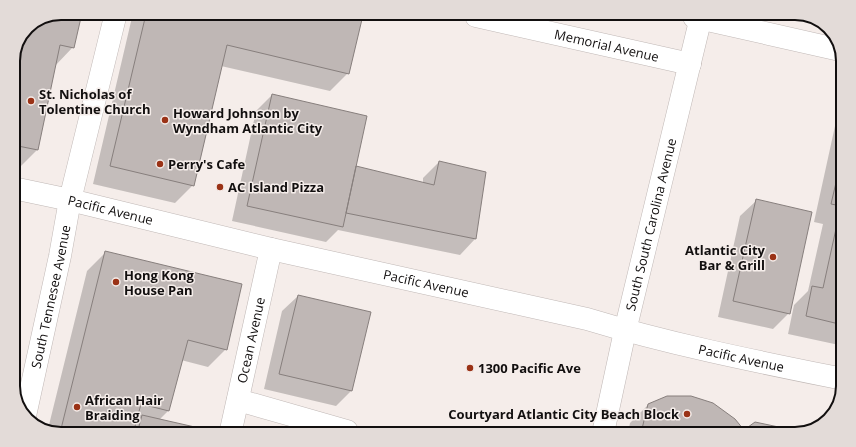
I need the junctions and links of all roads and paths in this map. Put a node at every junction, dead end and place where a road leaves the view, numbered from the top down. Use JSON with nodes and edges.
{"nodes":[{"id":1,"x":114,"y":20,"type":"edge"},
{"id":2,"x":494,"y":20,"type":"edge"},
{"id":3,"x":698,"y":20,"type":"edge"},
{"id":4,"x":707,"y":20,"type":"edge"},
{"id":5,"x":834,"y":49,"type":"edge"},
{"id":6,"x":690,"y":64,"type":"junction"},
{"id":7,"x":20,"y":189,"type":"edge"},
{"id":8,"x":70,"y":200,"type":"junction"},
{"id":9,"x":272,"y":249,"type":"junction"},
{"id":10,"x":625,"y":331,"type":"junction"},
{"id":11,"x":836,"y":378,"type":"edge"},
{"id":12,"x":238,"y":400,"type":"junction"},
{"id":13,"x":27,"y":408,"type":"edge"},
{"id":14,"x":232,"y":427,"type":"edge"},
{"id":15,"x":333,"y":427,"type":"edge"},
{"id":16,"x":604,"y":427,"type":"edge"}],
"edges":[{"from":1,"to":8,"type":"street","name":"South Tennesee Avenue"},
{"from":2,"to":6,"type":"street","name":"Memorial Avenue"},
{"from":3,"to":6,"type":"street","name":"South South Carolina Avenue"},
{"from":4,"to":5,"type":"street"},
{"from":6,"to":10,"type":"street","name":"South South Carolina Avenue"},
{"from":7,"to":8,"type":"street","name":"Pacific Avenue"},
{"from":8,"to":9,"type":"street","name":"Pacific Avenue"},
{"from":8,"to":13,"type":"street","name":"South Tennesee Avenue"},
{"from":9,"to":10,"type":"street","name":"Pacific Avenue"},
{"from":9,"to":12,"type":"street","name":"Ocean Avenue"},
{"from":10,"to":11,"type":"street","name":"Pacific Avenue"},
{"from":10,"to":16,"type":"street","name":"South South Carolina Avenue"},
{"from":12,"to":14,"type":"street","name":"Ocean Avenue"},
{"from":12,"to":15,"type":"street"}]}
